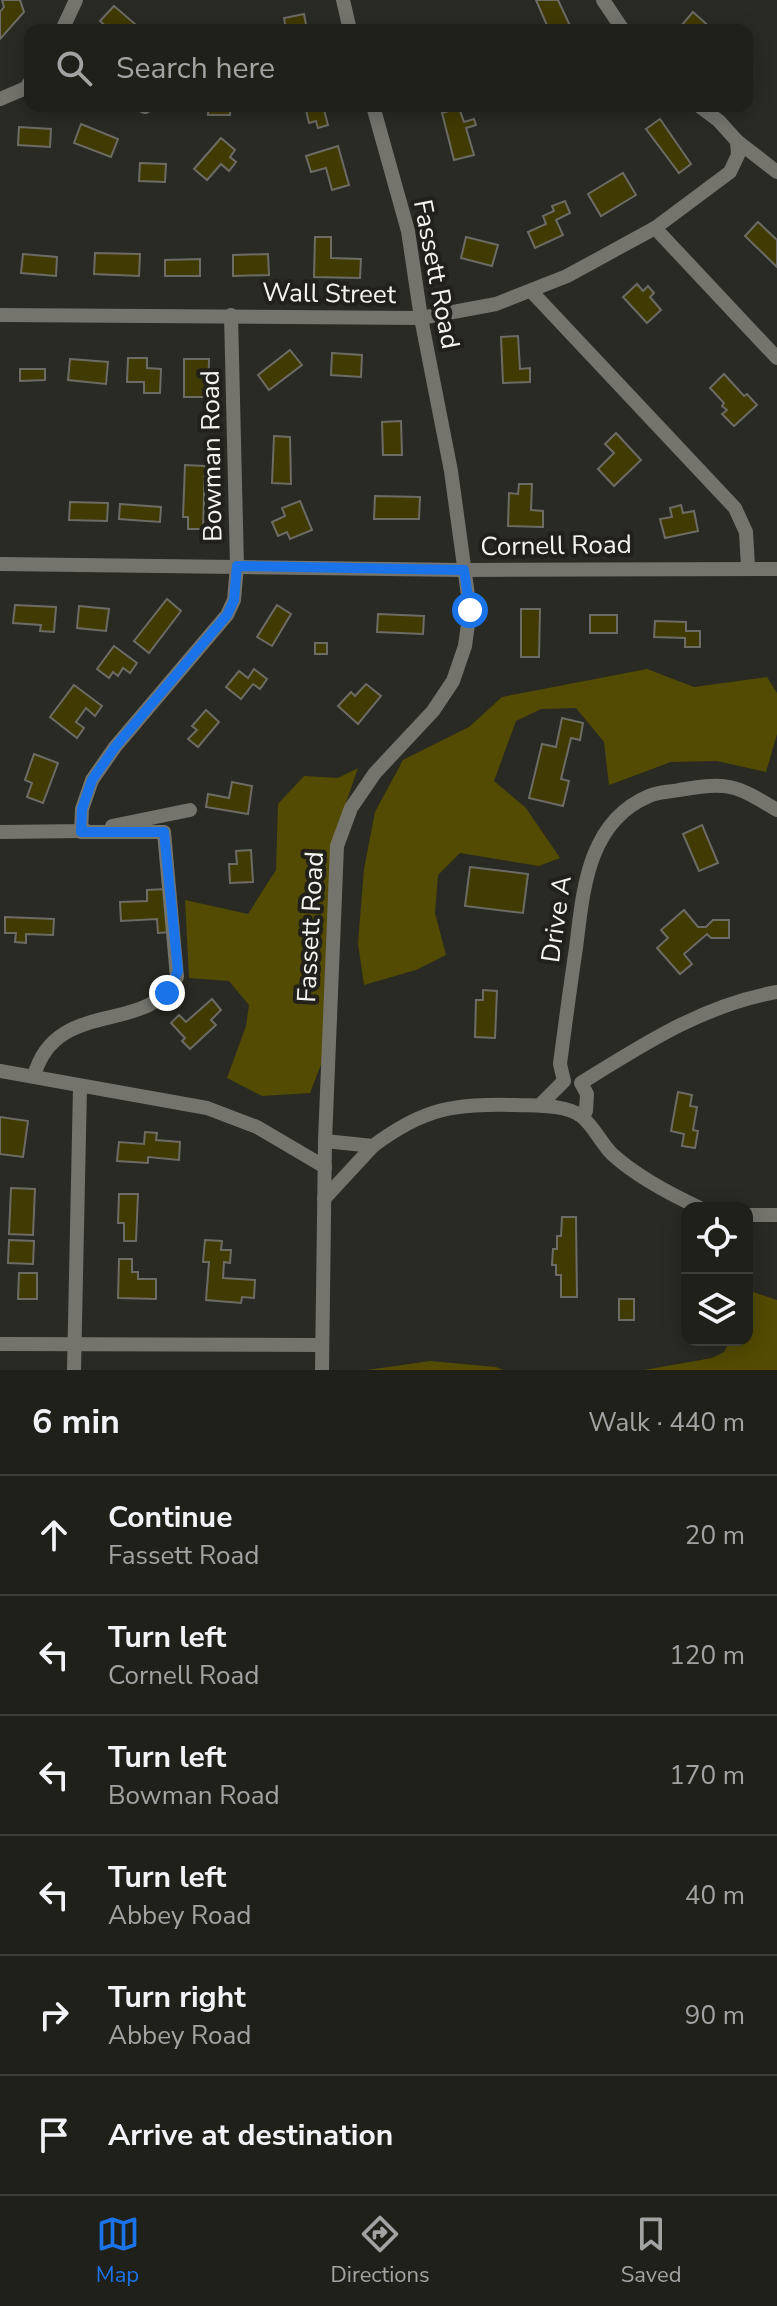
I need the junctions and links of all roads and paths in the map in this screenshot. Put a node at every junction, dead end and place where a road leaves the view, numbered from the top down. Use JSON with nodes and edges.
{"nodes":[{"id":1,"x":76,"y":0,"type":"edge"},
{"id":2,"x":343,"y":0,"type":"edge"},
{"id":3,"x":603,"y":0,"type":"edge"},
{"id":4,"x":65,"y":24,"type":"edge"},
{"id":5,"x":349,"y":24,"type":"edge"},
{"id":6,"x":619,"y":24,"type":"edge"},
{"id":7,"x":24,"y":89,"type":"edge"},
{"id":8,"x":0,"y":99,"type":"edge"},
{"id":9,"x":375,"y":112,"type":"edge"},
{"id":10,"x":707,"y":112,"type":"edge"},
{"id":11,"x":737,"y":141,"type":"junction"},
{"id":12,"x":777,"y":172,"type":"edge"},
{"id":13,"x":655,"y":228,"type":"junction"},
{"id":14,"x":531,"y":291,"type":"junction"},
{"id":15,"x":0,"y":315,"type":"edge"},
{"id":16,"x":231,"y":315,"type":"junction"},
{"id":17,"x":421,"y":318,"type":"junction"},
{"id":18,"x":777,"y":358,"type":"edge"},
{"id":19,"x":0,"y":564,"type":"edge"},
{"id":20,"x":237,"y":566,"type":"junction"},
{"id":21,"x":748,"y":567,"type":"junction"},
{"id":22,"x":777,"y":569,"type":"edge"},
{"id":23,"x":464,"y":570,"type":"junction"},
{"id":24,"x":190,"y":810,"type":"dead end"},
{"id":25,"x":777,"y":810,"type":"edge"},
{"id":26,"x":0,"y":832,"type":"edge"},
{"id":27,"x":81,"y":832,"type":"junction"},
{"id":28,"x":777,"y":992,"type":"edge"},
{"id":29,"x":0,"y":1071,"type":"edge"},
{"id":30,"x":34,"y":1076,"type":"junction"},
{"id":31,"x":564,"y":1081,"type":"junction"},
{"id":32,"x":581,"y":1083,"type":"junction"},
{"id":33,"x":80,"y":1087,"type":"junction"},
{"id":34,"x":541,"y":1104,"type":"junction"},
{"id":35,"x":580,"y":1115,"type":"junction"},
{"id":36,"x":325,"y":1141,"type":"junction"},
{"id":37,"x":373,"y":1146,"type":"junction"},
{"id":38,"x":325,"y":1167,"type":"junction"},
{"id":39,"x":324,"y":1199,"type":"junction"},
{"id":40,"x":687,"y":1202,"type":"edge"},
{"id":41,"x":753,"y":1215,"type":"edge"},
{"id":42,"x":777,"y":1215,"type":"edge"},
{"id":43,"x":0,"y":1344,"type":"edge"},
{"id":44,"x":74,"y":1344,"type":"junction"},
{"id":45,"x":322,"y":1345,"type":"junction"},
{"id":46,"x":74,"y":1370,"type":"edge"},
{"id":47,"x":322,"y":1370,"type":"edge"}],
"edges":[{"from":1,"to":4,"type":"street"},
{"from":2,"to":5,"type":"street"},
{"from":3,"to":6,"type":"street"},
{"from":7,"to":8,"type":"street"},
{"from":9,"to":17,"type":"street","name":"Fassett Road"},
{"from":10,"to":11,"type":"street"},
{"from":11,"to":12,"type":"street"},
{"from":11,"to":13,"type":"street","name":"Wall Street"},
{"from":13,"to":14,"type":"street","name":"Wall Street"},
{"from":13,"to":18,"type":"street"},
{"from":14,"to":17,"type":"street","name":"Wall Street"},
{"from":14,"to":21,"type":"street"},
{"from":15,"to":16,"type":"street","name":"Wall Street"},
{"from":16,"to":17,"type":"street","name":"Wall Street"},
{"from":16,"to":20,"type":"street","name":"Bowman Road"},
{"from":17,"to":23,"type":"street","name":"Fassett Road"},
{"from":19,"to":20,"type":"street","name":"Cornell Road"},
{"from":20,"to":23,"type":"street","name":"Cornell Road"},
{"from":20,"to":27,"type":"street","name":"Bowman Road"},
{"from":21,"to":22,"type":"street","name":"Cornell Road"},
{"from":21,"to":23,"type":"street","name":"Cornell Road"},
{"from":23,"to":36,"type":"street","name":"Fassett Road"},
{"from":24,"to":27,"type":"street"},
{"from":25,"to":31,"type":"street","name":"Drive A"},
{"from":26,"to":27,"type":"street"},
{"from":27,"to":30,"type":"street"},
{"from":28,"to":32,"type":"street"},
{"from":29,"to":30,"type":"street"},
{"from":30,"to":33,"type":"street"},
{"from":31,"to":32,"type":"street"},
{"from":31,"to":34,"type":"street"},
{"from":32,"to":35,"type":"street"},
{"from":33,"to":38,"type":"street"},
{"from":33,"to":44,"type":"street"},
{"from":34,"to":35,"type":"street"},
{"from":34,"to":37,"type":"street"},
{"from":35,"to":40,"type":"street"},
{"from":36,"to":37,"type":"street"},
{"from":36,"to":38,"type":"street","name":"Fassett Road"},
{"from":37,"to":39,"type":"street"},
{"from":38,"to":39,"type":"street","name":"Fassett Road"},
{"from":39,"to":45,"type":"street","name":"Fassett Road"},
{"from":41,"to":42,"type":"street"},
{"from":43,"to":44,"type":"street"},
{"from":44,"to":45,"type":"street"},
{"from":44,"to":46,"type":"street"},
{"from":45,"to":47,"type":"street","name":"Fassett Road"}]}
